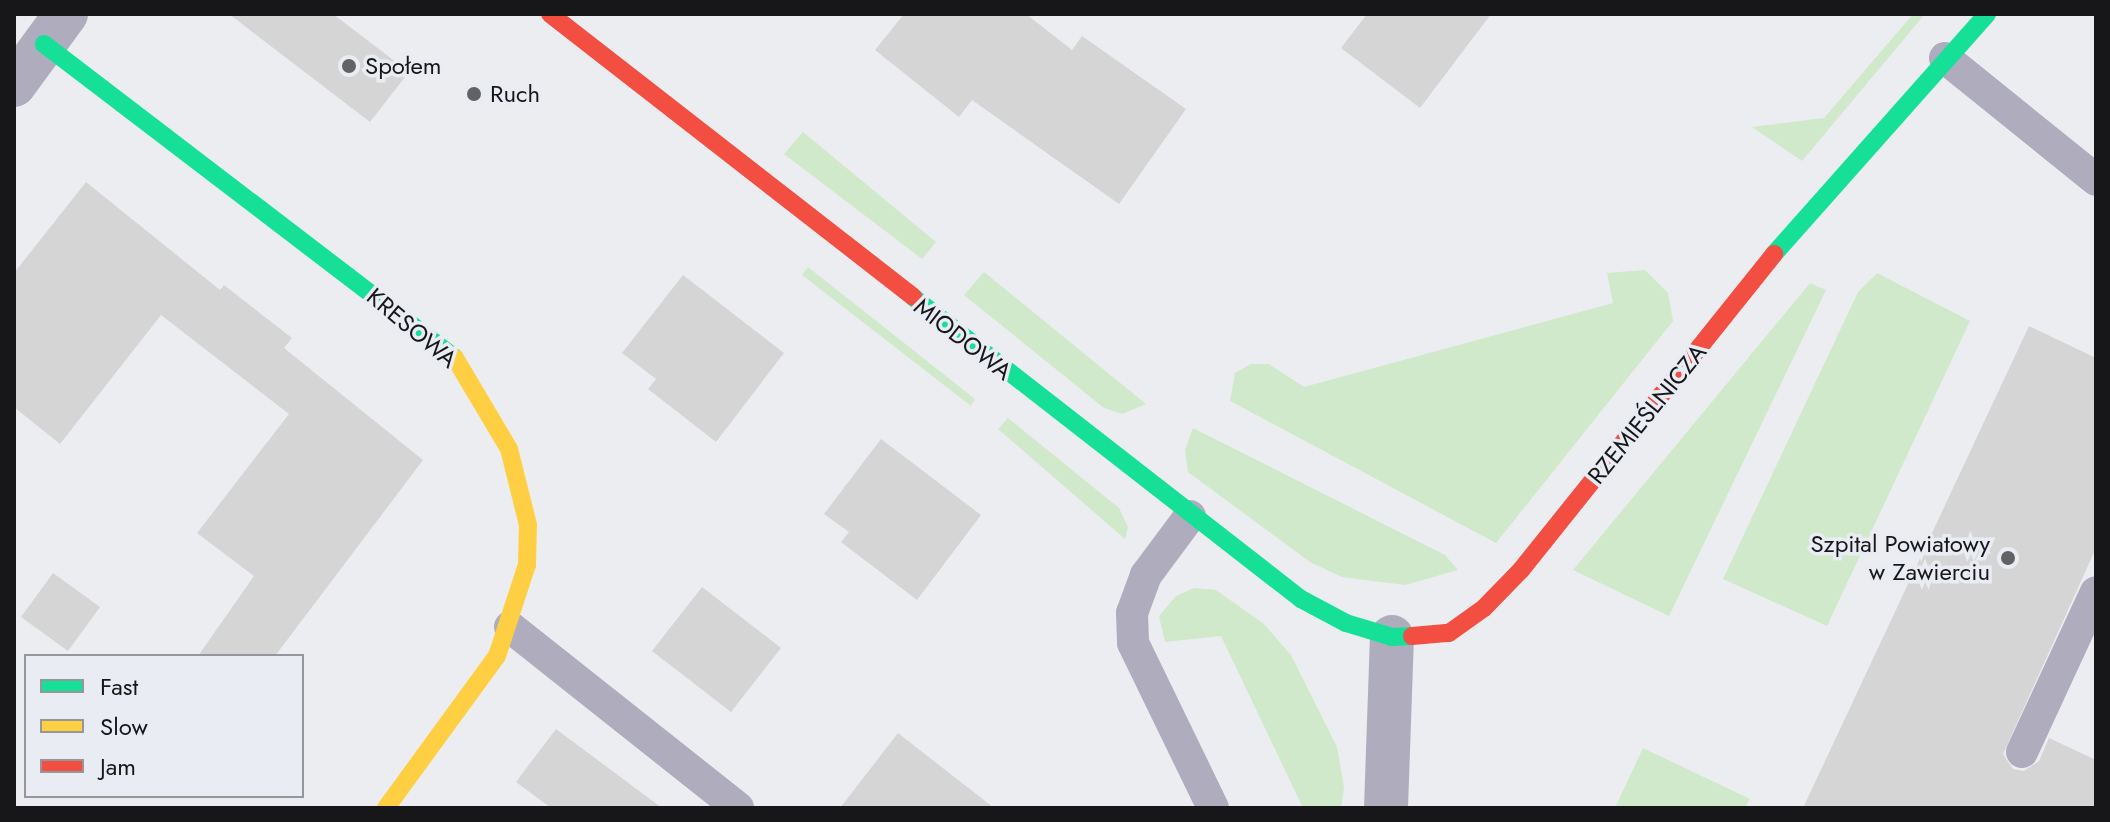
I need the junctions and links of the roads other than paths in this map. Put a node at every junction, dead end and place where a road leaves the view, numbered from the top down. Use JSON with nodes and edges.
{"nodes":[{"id":1,"x":550,"y":14,"type":"edge"},
{"id":2,"x":1987,"y":14,"type":"edge"},
{"id":3,"x":55,"y":29,"type":"edge"},
{"id":4,"x":1945,"y":58,"type":"junction"},
{"id":5,"x":14,"y":85,"type":"edge"},
{"id":6,"x":2096,"y":180,"type":"edge"},
{"id":7,"x":1190,"y":516,"type":"junction"},
{"id":8,"x":2096,"y":592,"type":"edge"},
{"id":9,"x":510,"y":627,"type":"junction"},
{"id":10,"x":1392,"y":637,"type":"junction"},
{"id":11,"x":2022,"y":752,"type":"dead end"},
{"id":12,"x":386,"y":808,"type":"edge"},
{"id":13,"x":738,"y":808,"type":"edge"},
{"id":14,"x":1213,"y":808,"type":"edge"},
{"id":15,"x":1386,"y":808,"type":"edge"}],
"edges":[{"from":1,"to":7,"type":"street","name":"MIODOWA"},
{"from":2,"to":4,"type":"street","name":"RZEMIEŚLNICZA"},
{"from":3,"to":5,"type":"street"},
{"from":3,"to":9,"type":"street","name":"KRESOWA"},
{"from":4,"to":6,"type":"lane"},
{"from":4,"to":10,"type":"street","name":"RZEMIEŚLNICZA"},
{"from":7,"to":10,"type":"street","name":"MIODOWA"},
{"from":7,"to":14,"type":"lane"},
{"from":8,"to":11,"type":"lane"},
{"from":9,"to":12,"type":"street","name":"KRESOWA"},
{"from":9,"to":13,"type":"lane"},
{"from":10,"to":15,"type":"street"}]}
